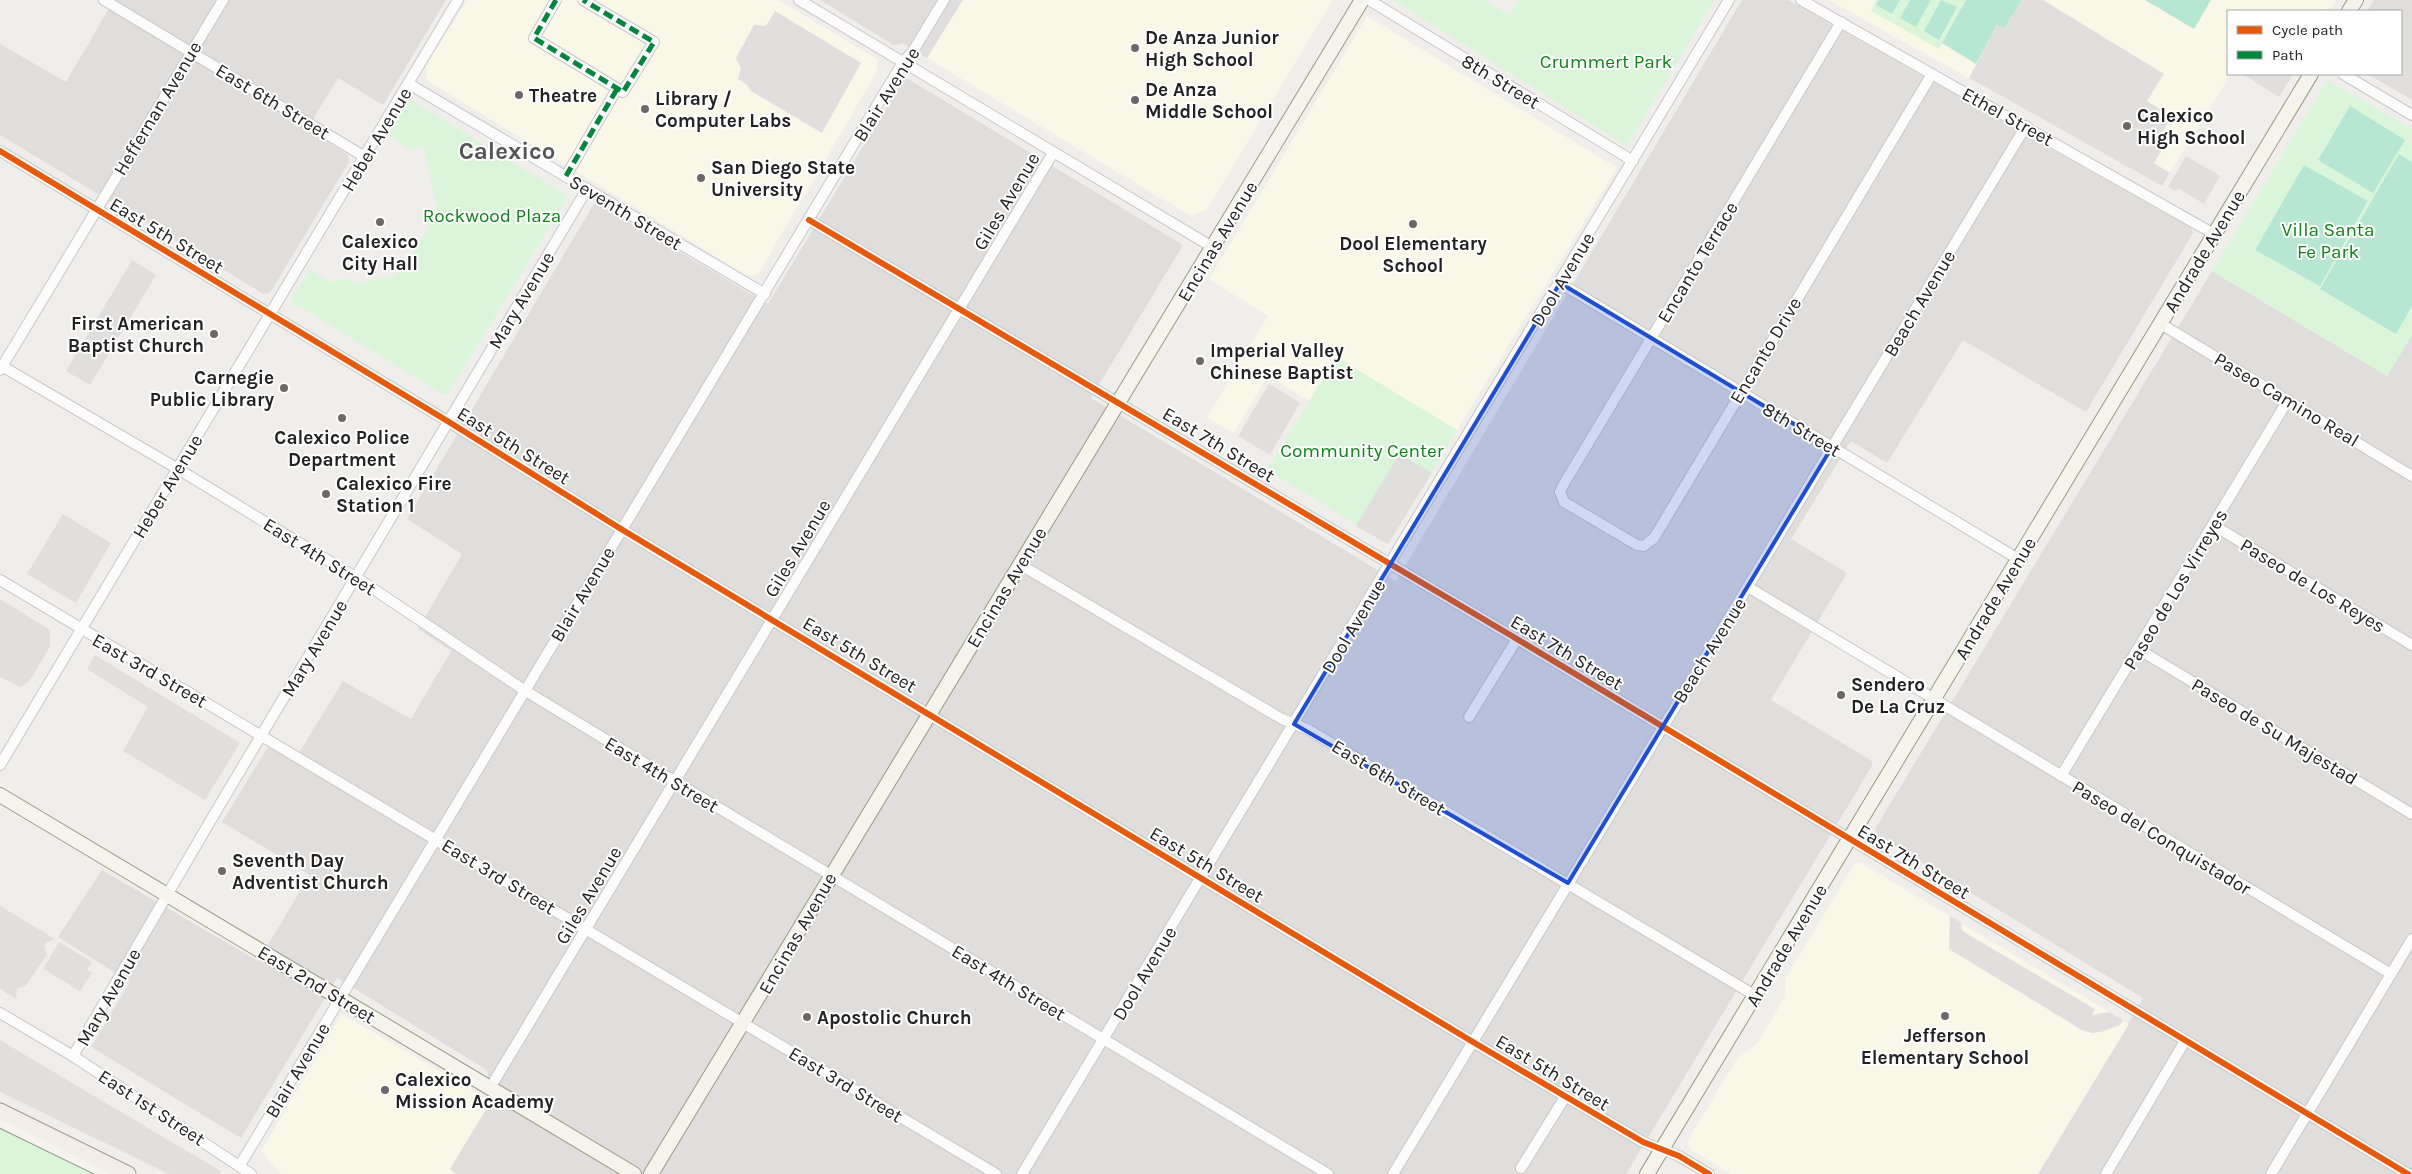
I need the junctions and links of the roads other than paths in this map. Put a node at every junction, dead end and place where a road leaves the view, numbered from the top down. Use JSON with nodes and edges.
{"nodes":[{"id":1,"x":104,"y":0,"type":"edge"},
{"id":2,"x":222,"y":0,"type":"edge"},
{"id":3,"x":458,"y":0,"type":"edge"},
{"id":4,"x":556,"y":0,"type":"edge"},
{"id":5,"x":583,"y":0,"type":"edge"},
{"id":6,"x":799,"y":0,"type":"edge"},
{"id":7,"x":944,"y":0,"type":"edge"},
{"id":8,"x":1362,"y":0,"type":"edge"},
{"id":9,"x":1369,"y":0,"type":"edge"},
{"id":10,"x":1729,"y":0,"type":"edge"},
{"id":11,"x":1801,"y":0,"type":"edge"},
{"id":12,"x":1841,"y":22,"type":"junction"},
{"id":13,"x":192,"y":52,"type":"junction"},
{"id":14,"x":903,"y":62,"type":"junction"},
{"id":15,"x":1932,"y":74,"type":"junction"},
{"id":16,"x":2311,"y":75,"type":"edge"},
{"id":17,"x":2345,"y":75,"type":"edge"},
{"id":18,"x":409,"y":84,"type":"junction"},
{"id":19,"x":618,"y":89,"type":"junction"},
{"id":20,"x":2412,"y":115,"type":"edge"},
{"id":21,"x":2026,"y":126,"type":"junction"},
{"id":22,"x":0,"y":151,"type":"edge"},
{"id":23,"x":1053,"y":152,"type":"junction"},
{"id":24,"x":365,"y":156,"type":"junction"},
{"id":25,"x":1632,"y":161,"type":"junction"},
{"id":26,"x":566,"y":176,"type":"junction"},
{"id":27,"x":587,"y":189,"type":"junction"},
{"id":28,"x":96,"y":209,"type":"junction"},
{"id":29,"x":809,"y":220,"type":"junction"},
{"id":30,"x":2214,"y":234,"type":"junction"},
{"id":31,"x":1214,"y":248,"type":"junction"},
{"id":32,"x":1560,"y":283,"type":"junction"},
{"id":33,"x":765,"y":294,"type":"junction"},
{"id":34,"x":960,"y":308,"type":"junction"},
{"id":35,"x":271,"y":314,"type":"junction"},
{"id":36,"x":2161,"y":324,"type":"junction"},
{"id":37,"x":1651,"y":338,"type":"junction"},
{"id":38,"x":1,"y":367,"type":"edge"},
{"id":39,"x":1740,"y":392,"type":"junction"},
{"id":40,"x":2288,"y":400,"type":"junction"},
{"id":41,"x":1118,"y":402,"type":"junction"},
{"id":42,"x":449,"y":422,"type":"junction"},
{"id":43,"x":1832,"y":447,"type":"junction"},
{"id":44,"x":178,"y":469,"type":"junction"},
{"id":45,"x":2412,"y":476,"type":"edge"},
{"id":46,"x":1564,"y":502,"type":"joint"},
{"id":47,"x":2213,"y":525,"type":"junction"},
{"id":48,"x":621,"y":529,"type":"junction"},
{"id":49,"x":2018,"y":559,"type":"junction"},
{"id":50,"x":1019,"y":564,"type":"junction"},
{"id":51,"x":1391,"y":564,"type":"junction"},
{"id":52,"x":357,"y":578,"type":"junction"},
{"id":53,"x":0,"y":580,"type":"edge"},
{"id":54,"x":1748,"y":587,"type":"junction"},
{"id":55,"x":773,"y":618,"type":"junction"},
{"id":56,"x":80,"y":628,"type":"junction"},
{"id":57,"x":1517,"y":639,"type":"junction"},
{"id":58,"x":2412,"y":645,"type":"edge"},
{"id":59,"x":2138,"y":649,"type":"junction"},
{"id":60,"x":524,"y":690,"type":"junction"},
{"id":61,"x":1934,"y":700,"type":"junction"},
{"id":62,"x":929,"y":714,"type":"junction"},
{"id":63,"x":1469,"y":717,"type":"dead end"},
{"id":64,"x":1294,"y":724,"type":"junction"},
{"id":65,"x":1662,"y":727,"type":"junction"},
{"id":66,"x":262,"y":735,"type":"junction"},
{"id":67,"x":0,"y":765,"type":"edge"},
{"id":68,"x":2060,"y":776,"type":"junction"},
{"id":69,"x":674,"y":781,"type":"junction"},
{"id":70,"x":0,"y":795,"type":"edge"},
{"id":71,"x":2412,"y":814,"type":"edge"},
{"id":72,"x":435,"y":838,"type":"junction"},
{"id":73,"x":1848,"y":839,"type":"junction"},
{"id":74,"x":830,"y":876,"type":"junction"},
{"id":75,"x":1201,"y":878,"type":"junction"},
{"id":76,"x":1568,"y":884,"type":"junction"},
{"id":77,"x":167,"y":895,"type":"junction"},
{"id":78,"x":586,"y":929,"type":"junction"},
{"id":79,"x":2412,"y":939,"type":"edge"},
{"id":80,"x":2391,"y":974,"type":"junction"},
{"id":81,"x":1756,"y":996,"type":"junction"},
{"id":82,"x":339,"y":998,"type":"junction"},
{"id":83,"x":0,"y":1013,"type":"edge"},
{"id":84,"x":744,"y":1023,"type":"junction"},
{"id":85,"x":1104,"y":1039,"type":"junction"},
{"id":86,"x":2185,"y":1041,"type":"junction"},
{"id":87,"x":1473,"y":1042,"type":"junction"},
{"id":88,"x":73,"y":1056,"type":"junction"},
{"id":89,"x":490,"y":1088,"type":"junction"},
{"id":90,"x":1565,"y":1097,"type":"junction"},
{"id":91,"x":0,"y":1111,"type":"edge"},
{"id":92,"x":2307,"y":1114,"type":"junction"},
{"id":93,"x":0,"y":1120,"type":"edge"},
{"id":94,"x":1662,"y":1150,"type":"junction"},
{"id":95,"x":240,"y":1165,"type":"junction"},
{"id":96,"x":1522,"y":1168,"type":"dead end"},
{"id":97,"x":111,"y":1174,"type":"edge"},
{"id":98,"x":128,"y":1174,"type":"edge"},
{"id":99,"x":251,"y":1174,"type":"edge"},
{"id":100,"x":634,"y":1174,"type":"edge"},
{"id":101,"x":651,"y":1174,"type":"edge"},
{"id":102,"x":996,"y":1174,"type":"edge"},
{"id":103,"x":1022,"y":1174,"type":"edge"},
{"id":104,"x":1328,"y":1174,"type":"edge"},
{"id":105,"x":1393,"y":1174,"type":"edge"},
{"id":106,"x":1647,"y":1174,"type":"edge"},
{"id":107,"x":1709,"y":1174,"type":"edge"},
{"id":108,"x":2106,"y":1174,"type":"edge"},
{"id":109,"x":2271,"y":1174,"type":"edge"},
{"id":110,"x":2408,"y":1174,"type":"edge"}],
"edges":[{"from":1,"to":13,"type":"street","name":"East 6th Street"},
{"from":2,"to":13,"type":"street","name":"Heffernan Avenue"},
{"from":3,"to":18,"type":"street","name":"Heber Avenue"},
{"from":4,"to":19,"type":"street"},
{"from":5,"to":19,"type":"street"},
{"from":6,"to":14,"type":"street"},
{"from":7,"to":14,"type":"street","name":"Blair Avenue"},
{"from":8,"to":31,"type":"street","name":"Encinas Avenue"},
{"from":9,"to":25,"type":"street","name":"8th Street"},
{"from":10,"to":25,"type":"street","name":"Dool Avenue"},
{"from":11,"to":12,"type":"street","name":"Ethel Street"},
{"from":12,"to":15,"type":"street","name":"Ethel Street"},
{"from":12,"to":37,"type":"street","name":"Encanto Terrace"},
{"from":13,"to":24,"type":"street","name":"East 6th Street"},
{"from":13,"to":28,"type":"street","name":"Heffernan Avenue"},
{"from":14,"to":23,"type":"street"},
{"from":14,"to":29,"type":"street","name":"Blair Avenue"},
{"from":15,"to":21,"type":"street","name":"Ethel Street"},
{"from":15,"to":39,"type":"street","name":"Encanto Drive"},
{"from":16,"to":30,"type":"street","name":"Andrade Avenue"},
{"from":17,"to":20,"type":"street"},
{"from":18,"to":24,"type":"street","name":"Heber Avenue"},
{"from":18,"to":26,"type":"street","name":"Seventh Street"},
{"from":19,"to":26,"type":"street"},
{"from":21,"to":30,"type":"street","name":"Ethel Street"},
{"from":21,"to":43,"type":"street","name":"Beach Avenue"},
{"from":22,"to":28,"type":"street","name":"East 5th Street"},
{"from":23,"to":31,"type":"street"},
{"from":23,"to":34,"type":"street","name":"Giles Avenue"},
{"from":24,"to":35,"type":"street","name":"Heber Avenue"},
{"from":25,"to":32,"type":"street","name":"Dool Avenue"},
{"from":26,"to":27,"type":"street","name":"Seventh Street"},
{"from":27,"to":33,"type":"street","name":"Seventh Street"},
{"from":27,"to":42,"type":"street","name":"Mary Avenue"},
{"from":28,"to":35,"type":"street","name":"East 5th Street"},
{"from":28,"to":38,"type":"street","name":"Heffernan Avenue"},
{"from":29,"to":33,"type":"street","name":"Blair Avenue"},
{"from":29,"to":34,"type":"street","name":"East 7th Street"},
{"from":30,"to":36,"type":"street","name":"Andrade Avenue"},
{"from":31,"to":41,"type":"street","name":"Encinas Avenue"},
{"from":32,"to":37,"type":"street","name":"8th Street"},
{"from":32,"to":51,"type":"street","name":"Dool Avenue"},
{"from":33,"to":48,"type":"street","name":"Blair Avenue"},
{"from":34,"to":41,"type":"street","name":"East 7th Street"},
{"from":34,"to":55,"type":"street","name":"Giles Avenue"},
{"from":35,"to":42,"type":"street","name":"East 5th Street"},
{"from":35,"to":44,"type":"street","name":"Heber Avenue"},
{"from":36,"to":40,"type":"street","name":"Paseo Camino Real"},
{"from":36,"to":49,"type":"street","name":"Andrade Avenue"},
{"from":37,"to":39,"type":"street","name":"8th Street"},
{"from":37,"to":46,"type":"street","name":"Encanto Terrace"},
{"from":38,"to":44,"type":"street","name":"East 4th Street"},
{"from":39,"to":43,"type":"street","name":"8th Street"},
{"from":39,"to":46,"type":"street","name":"Encanto Drive"},
{"from":40,"to":45,"type":"street","name":"Paseo Camino Real"},
{"from":40,"to":47,"type":"street","name":"Paseo de Los Virreyes"},
{"from":41,"to":50,"type":"street","name":"Encinas Avenue"},
{"from":41,"to":51,"type":"street","name":"East 7th Street"},
{"from":42,"to":48,"type":"street","name":"East 5th Street"},
{"from":42,"to":52,"type":"street","name":"Mary Avenue"},
{"from":43,"to":49,"type":"street","name":"8th Street"},
{"from":43,"to":54,"type":"street","name":"Beach Avenue"},
{"from":44,"to":52,"type":"street","name":"East 4th Street"},
{"from":44,"to":56,"type":"street","name":"Heber Avenue"},
{"from":47,"to":58,"type":"street","name":"Paseo de Los Reyes"},
{"from":47,"to":59,"type":"street","name":"Paseo de Los Virreyes"},
{"from":48,"to":55,"type":"street","name":"East 5th Street"},
{"from":48,"to":60,"type":"street","name":"Blair Avenue"},
{"from":49,"to":61,"type":"street","name":"Andrade Avenue"},
{"from":50,"to":62,"type":"street","name":"Encinas Avenue"},
{"from":50,"to":64,"type":"street","name":"East 6th Street"},
{"from":51,"to":57,"type":"street","name":"East 7th Street"},
{"from":51,"to":64,"type":"street","name":"Dool Avenue"},
{"from":52,"to":60,"type":"street","name":"East 4th Street"},
{"from":52,"to":66,"type":"street","name":"Mary Avenue"},
{"from":53,"to":56,"type":"street","name":"East 3rd Street"},
{"from":54,"to":61,"type":"street","name":"Paseo del Conquistador"},
{"from":54,"to":65,"type":"street","name":"Beach Avenue"},
{"from":55,"to":62,"type":"street","name":"East 5th Street"},
{"from":55,"to":69,"type":"street","name":"Giles Avenue"},
{"from":56,"to":66,"type":"street","name":"East 3rd Street"},
{"from":56,"to":67,"type":"street","name":"Heber Avenue"},
{"from":57,"to":63,"type":"street"},
{"from":57,"to":65,"type":"street","name":"East 7th Street"},
{"from":59,"to":68,"type":"street","name":"Paseo de Los Virreyes"},
{"from":59,"to":71,"type":"street","name":"Paseo de Su Majestad"},
{"from":60,"to":69,"type":"street","name":"East 4th Street"},
{"from":60,"to":72,"type":"street","name":"Blair Avenue"},
{"from":61,"to":68,"type":"street","name":"Paseo del Conquistador"},
{"from":61,"to":73,"type":"street","name":"Andrade Avenue"},
{"from":62,"to":74,"type":"street","name":"Encinas Avenue"},
{"from":62,"to":75,"type":"street","name":"East 5th Street"},
{"from":64,"to":75,"type":"street","name":"Dool Avenue"},
{"from":64,"to":76,"type":"street","name":"East 6th Street"},
{"from":65,"to":73,"type":"street","name":"East 7th Street"},
{"from":65,"to":76,"type":"street","name":"Beach Avenue"},
{"from":66,"to":72,"type":"street","name":"East 3rd Street"},
{"from":66,"to":77,"type":"street","name":"Mary Avenue"},
{"from":68,"to":80,"type":"street","name":"Paseo del Conquistador"},
{"from":69,"to":74,"type":"street","name":"East 4th Street"},
{"from":69,"to":78,"type":"street","name":"Giles Avenue"},
{"from":70,"to":77,"type":"street","name":"East 2nd Street"},
{"from":72,"to":78,"type":"street","name":"East 3rd Street"},
{"from":72,"to":82,"type":"street","name":"Blair Avenue"},
{"from":73,"to":81,"type":"street","name":"Andrade Avenue"},
{"from":73,"to":86,"type":"street","name":"East 7th Street"},
{"from":74,"to":84,"type":"street","name":"Encinas Avenue"},
{"from":74,"to":85,"type":"street","name":"East 4th Street"},
{"from":75,"to":85,"type":"street","name":"Dool Avenue"},
{"from":75,"to":87,"type":"street","name":"East 5th Street"},
{"from":76,"to":81,"type":"street","name":"East 6th Street"},
{"from":76,"to":87,"type":"street","name":"Beach Avenue"},
{"from":77,"to":82,"type":"street","name":"East 2nd Street"},
{"from":77,"to":88,"type":"street","name":"Mary Avenue"},
{"from":78,"to":84,"type":"street","name":"East 3rd Street"},
{"from":78,"to":89,"type":"street","name":"Giles Avenue"},
{"from":79,"to":80,"type":"street"},
{"from":80,"to":92,"type":"street"},
{"from":81,"to":94,"type":"street","name":"Andrade Avenue"},
{"from":82,"to":89,"type":"street","name":"East 2nd Street"},
{"from":82,"to":95,"type":"street","name":"Blair Avenue"},
{"from":83,"to":88,"type":"street","name":"East 1st Street"},
{"from":84,"to":101,"type":"street","name":"Encinas Avenue"},
{"from":84,"to":102,"type":"street","name":"East 3rd Street"},
{"from":85,"to":103,"type":"street","name":"Dool Avenue"},
{"from":85,"to":104,"type":"street","name":"East 4th Street"},
{"from":86,"to":92,"type":"street","name":"East 7th Street"},
{"from":86,"to":108,"type":"street"},
{"from":87,"to":90,"type":"street","name":"East 5th Street"},
{"from":87,"to":105,"type":"street","name":"Beach Avenue"},
{"from":88,"to":95,"type":"street","name":"East 1st Street"},
{"from":89,"to":100,"type":"street","name":"East 2nd Street"},
{"from":90,"to":94,"type":"street","name":"East 5th Street"},
{"from":90,"to":96,"type":"street"},
{"from":91,"to":98,"type":"main road"},
{"from":92,"to":109,"type":"street"},
{"from":92,"to":110,"type":"street","name":"East 7th Street"},
{"from":93,"to":97,"type":"street"},
{"from":94,"to":106,"type":"street","name":"Andrade Avenue"},
{"from":94,"to":107,"type":"street","name":"East 5th Street"},
{"from":95,"to":99,"type":"street","name":"East 1st Street"}]}
